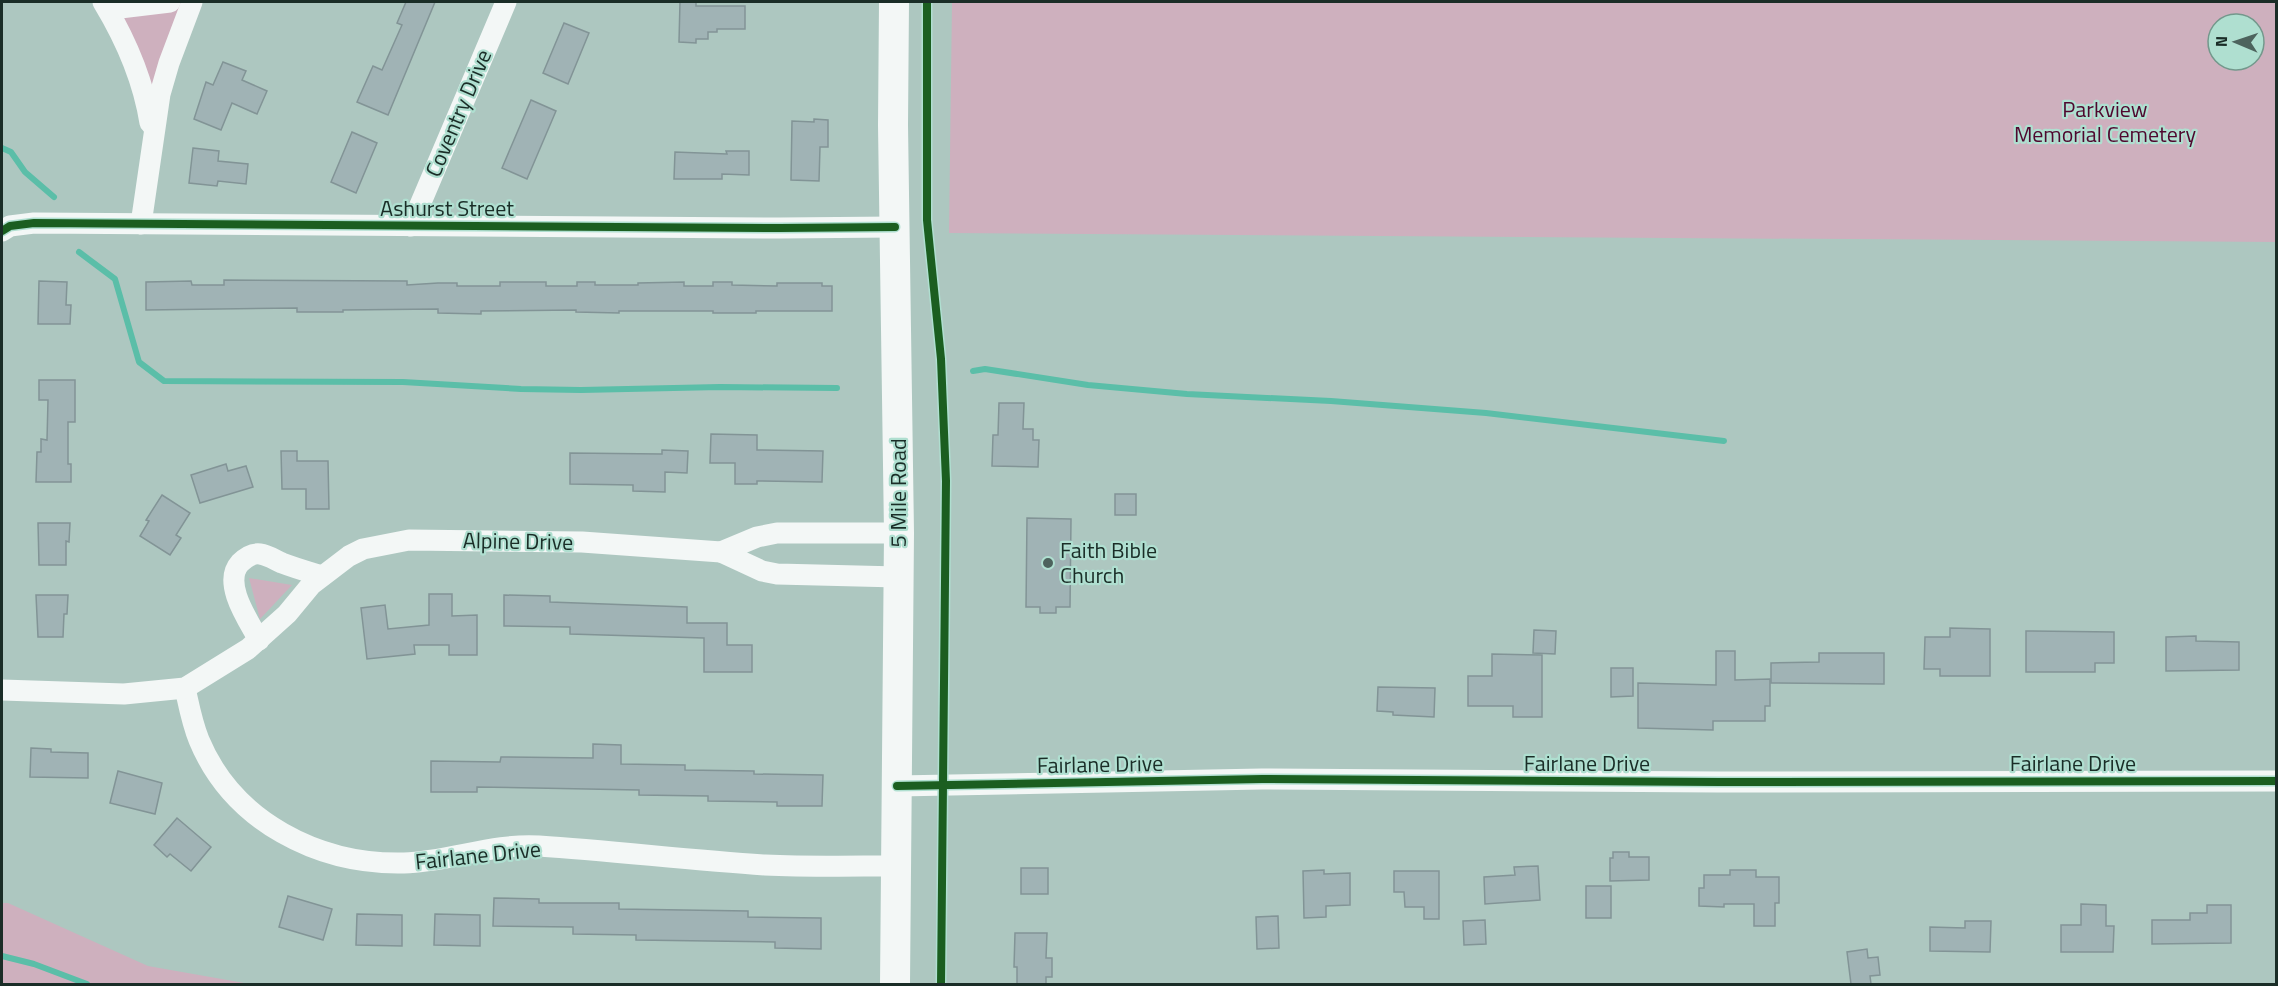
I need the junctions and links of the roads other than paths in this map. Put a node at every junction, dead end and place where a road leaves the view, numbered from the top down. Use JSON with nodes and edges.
{"nodes":[{"id":1,"x":104,"y":2,"type":"edge"},
{"id":2,"x":170,"y":2,"type":"edge"},
{"id":3,"x":192,"y":2,"type":"edge"},
{"id":4,"x":506,"y":2,"type":"edge"},
{"id":5,"x":894,"y":2,"type":"edge"},
{"id":6,"x":153,"y":135,"type":"junction"},
{"id":7,"x":141,"y":224,"type":"junction"},
{"id":8,"x":411,"y":226,"type":"junction"},
{"id":9,"x":895,"y":227,"type":"junction"},
{"id":10,"x":2,"y":231,"type":"edge"},
{"id":11,"x":899,"y":533,"type":"junction"},
{"id":12,"x":722,"y":552,"type":"junction"},
{"id":13,"x":322,"y":576,"type":"junction"},
{"id":14,"x":898,"y":578,"type":"junction"},
{"id":15,"x":259,"y":640,"type":"junction"},
{"id":16,"x":185,"y":688,"type":"junction"},
{"id":17,"x":2,"y":690,"type":"edge"},
{"id":18,"x":2277,"y":781,"type":"edge"},
{"id":19,"x":897,"y":786,"type":"junction"},
{"id":20,"x":896,"y":866,"type":"junction"},
{"id":21,"x":895,"y":984,"type":"edge"}],
"edges":[{"from":1,"to":2,"type":"street"},
{"from":1,"to":6,"type":"street"},
{"from":3,"to":6,"type":"street"},
{"from":4,"to":8,"type":"street","name":"Coventry Drive"},
{"from":5,"to":9,"type":"main road","name":"5 Mile Road"},
{"from":6,"to":7,"type":"street"},
{"from":7,"to":8,"type":"street","name":"Ashurst Street"},
{"from":7,"to":10,"type":"street","name":"Ashurst Street"},
{"from":8,"to":9,"type":"street","name":"Ashurst Street"},
{"from":9,"to":11,"type":"main road","name":"5 Mile Road"},
{"from":11,"to":12,"type":"street","name":"Alpine Drive"},
{"from":11,"to":14,"type":"main road","name":"5 Mile Road"},
{"from":12,"to":13,"type":"street","name":"Alpine Drive"},
{"from":12,"to":14,"type":"street","name":"Alpine Drive"},
{"from":13,"to":15,"type":"street","name":"Alpine Drive"},
{"from":13,"to":15,"type":"street"},
{"from":14,"to":19,"type":"main road","name":"5 Mile Road"},
{"from":15,"to":16,"type":"street","name":"Alpine Drive"},
{"from":16,"to":17,"type":"street","name":"Alpine Drive"},
{"from":16,"to":20,"type":"street","name":"Fairlane Drive"},
{"from":18,"to":19,"type":"street","name":"Fairlane Drive"},
{"from":19,"to":20,"type":"main road","name":"5 Mile Road"},
{"from":20,"to":21,"type":"main road","name":"5 Mile Road"}]}
